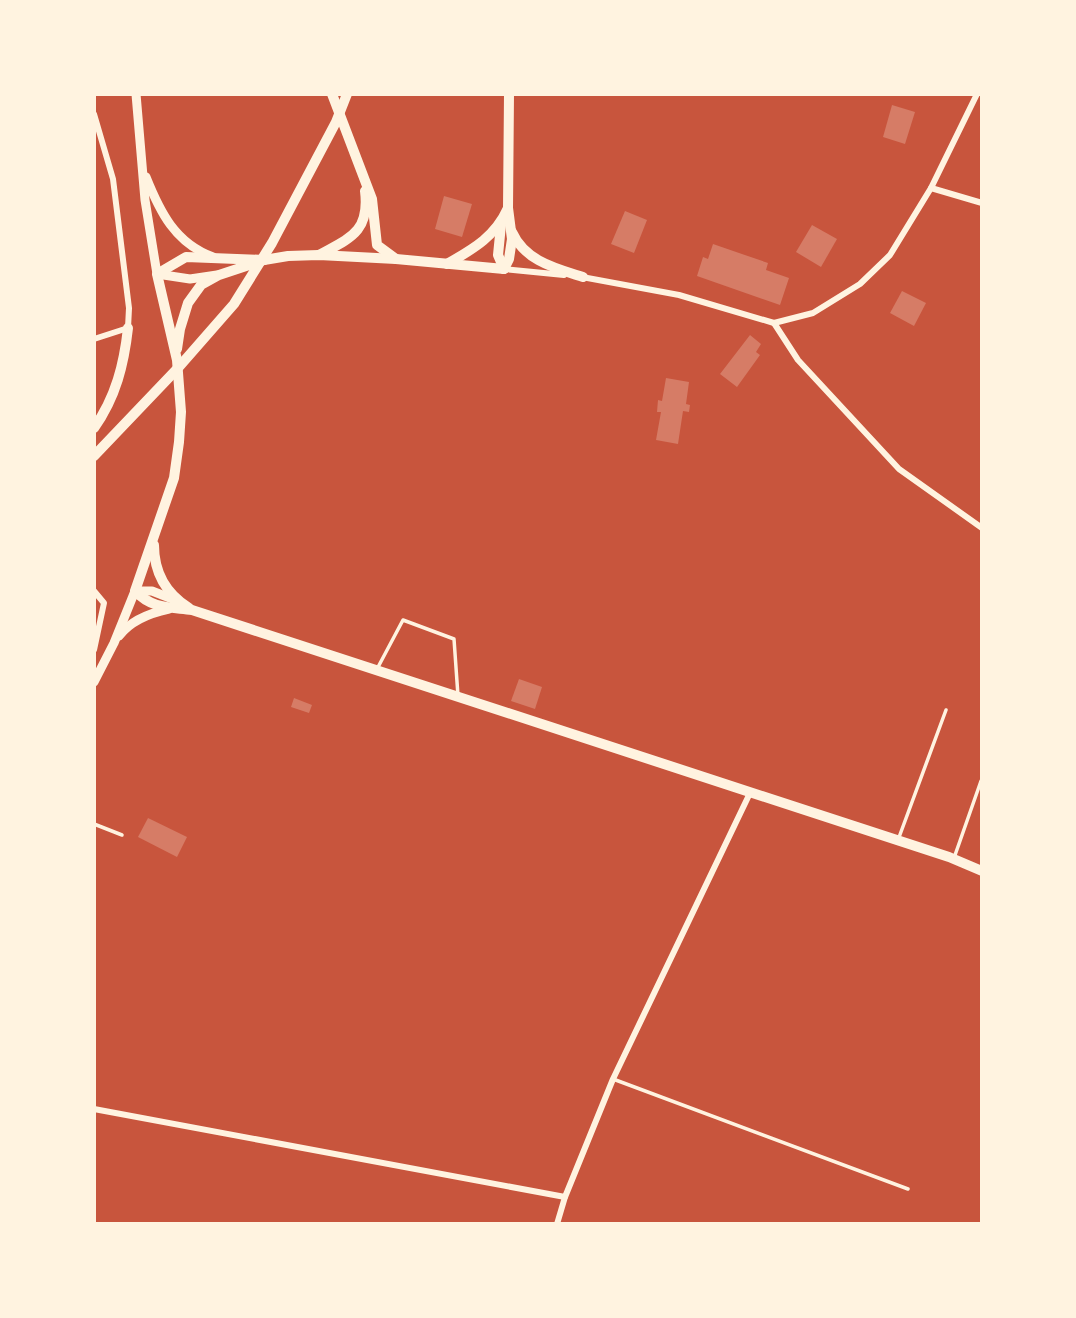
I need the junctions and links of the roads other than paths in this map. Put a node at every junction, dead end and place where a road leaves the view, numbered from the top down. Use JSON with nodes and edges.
{"nodes":[{"id":1,"x":136,"y":94,"type":"edge"},
{"id":2,"x":331,"y":94,"type":"edge"},
{"id":3,"x":347,"y":94,"type":"edge"},
{"id":4,"x":509,"y":94,"type":"edge"},
{"id":5,"x":977,"y":94,"type":"edge"},
{"id":6,"x":94,"y":114,"type":"edge"},
{"id":7,"x":141,"y":166,"type":"junction"},
{"id":8,"x":363,"y":178,"type":"junction"},
{"id":9,"x":931,"y":188,"type":"junction"},
{"id":10,"x":982,"y":202,"type":"edge"},
{"id":11,"x":508,"y":208,"type":"junction"},
{"id":12,"x":501,"y":222,"type":"junction"},
{"id":13,"x":511,"y":229,"type":"junction"},
{"id":14,"x":319,"y":255,"type":"junction"},
{"id":15,"x":214,"y":258,"type":"junction"},
{"id":16,"x":396,"y":259,"type":"junction"},
{"id":17,"x":264,"y":260,"type":"junction"},
{"id":18,"x":447,"y":264,"type":"junction"},
{"id":19,"x":503,"y":269,"type":"junction"},
{"id":20,"x":157,"y":274,"type":"junction"},
{"id":21,"x":219,"y":275,"type":"junction"},
{"id":22,"x":583,"y":277,"type":"junction"},
{"id":23,"x":774,"y":323,"type":"junction"},
{"id":24,"x":128,"y":328,"type":"junction"},
{"id":25,"x":94,"y":339,"type":"edge"},
{"id":26,"x":177,"y":360,"type":"junction"},
{"id":27,"x":94,"y":428,"type":"edge"},
{"id":28,"x":94,"y":456,"type":"edge"},
{"id":29,"x":982,"y":528,"type":"edge"},
{"id":30,"x":154,"y":538,"type":"junction"},
{"id":31,"x":94,"y":591,"type":"edge"},
{"id":32,"x":135,"y":591,"type":"junction"},
{"id":33,"x":182,"y":604,"type":"junction"},
{"id":34,"x":169,"y":609,"type":"junction"},
{"id":35,"x":192,"y":610,"type":"junction"},
{"id":36,"x":114,"y":643,"type":"junction"},
{"id":37,"x":94,"y":650,"type":"edge"},
{"id":38,"x":376,"y":671,"type":"junction"},
{"id":39,"x":94,"y":682,"type":"edge"},
{"id":40,"x":458,"y":698,"type":"junction"},
{"id":41,"x":946,"y":710,"type":"dead end"},
{"id":42,"x":981,"y":781,"type":"edge"},
{"id":43,"x":750,"y":793,"type":"junction"},
{"id":44,"x":94,"y":824,"type":"edge"},
{"id":45,"x":122,"y":835,"type":"dead end"},
{"id":46,"x":898,"y":841,"type":"junction"},
{"id":47,"x":953,"y":859,"type":"junction"},
{"id":48,"x":982,"y":871,"type":"edge"},
{"id":49,"x":613,"y":1079,"type":"junction"},
{"id":50,"x":94,"y":1109,"type":"edge"},
{"id":51,"x":908,"y":1189,"type":"dead end"},
{"id":52,"x":565,"y":1197,"type":"junction"},
{"id":53,"x":557,"y":1223,"type":"edge"}],
"edges":[{"from":1,"to":7,"type":"main road"},
{"from":2,"to":8,"type":"highway"},
{"from":3,"to":28,"type":"highway"},
{"from":4,"to":11,"type":"highway"},
{"from":5,"to":9,"type":"street"},
{"from":6,"to":24,"type":"street"},
{"from":7,"to":15,"type":"main road"},
{"from":7,"to":20,"type":"main road"},
{"from":8,"to":14,"type":"highway"},
{"from":8,"to":16,"type":"highway"},
{"from":9,"to":10,"type":"street"},
{"from":9,"to":23,"type":"street"},
{"from":11,"to":12,"type":"highway"},
{"from":11,"to":13,"type":"highway"},
{"from":12,"to":18,"type":"highway"},
{"from":12,"to":19,"type":"highway"},
{"from":13,"to":19,"type":"highway"},
{"from":13,"to":22,"type":"highway"},
{"from":14,"to":16,"type":"main road"},
{"from":14,"to":17,"type":"main road"},
{"from":15,"to":17,"type":"main road"},
{"from":15,"to":20,"type":"main road"},
{"from":16,"to":18,"type":"main road"},
{"from":17,"to":21,"type":"main road"},
{"from":18,"to":19,"type":"main road"},
{"from":19,"to":22,"type":"street"},
{"from":20,"to":21,"type":"main road"},
{"from":20,"to":26,"type":"main road"},
{"from":21,"to":26,"type":"main road"},
{"from":22,"to":23,"type":"street"},
{"from":23,"to":29,"type":"street"},
{"from":24,"to":25,"type":"street"},
{"from":24,"to":27,"type":"highway"},
{"from":26,"to":30,"type":"main road"},
{"from":30,"to":32,"type":"main road"},
{"from":30,"to":33,"type":"main road"},
{"from":31,"to":37,"type":"street"},
{"from":32,"to":33,"type":"main road"},
{"from":32,"to":34,"type":"main road"},
{"from":32,"to":36,"type":"main road"},
{"from":33,"to":35,"type":"main road"},
{"from":34,"to":35,"type":"main road"},
{"from":34,"to":36,"type":"main road"},
{"from":35,"to":38,"type":"main road"},
{"from":36,"to":39,"type":"main road"},
{"from":38,"to":40,"type":"main road"},
{"from":38,"to":40,"type":"lane"},
{"from":40,"to":43,"type":"main road"},
{"from":41,"to":46,"type":"lane"},
{"from":42,"to":47,"type":"lane"},
{"from":43,"to":46,"type":"main road"},
{"from":43,"to":49,"type":"street"},
{"from":44,"to":45,"type":"lane"},
{"from":46,"to":47,"type":"main road"},
{"from":47,"to":48,"type":"main road"},
{"from":49,"to":51,"type":"lane"},
{"from":49,"to":52,"type":"street"},
{"from":50,"to":52,"type":"street"},
{"from":52,"to":53,"type":"street"}]}
